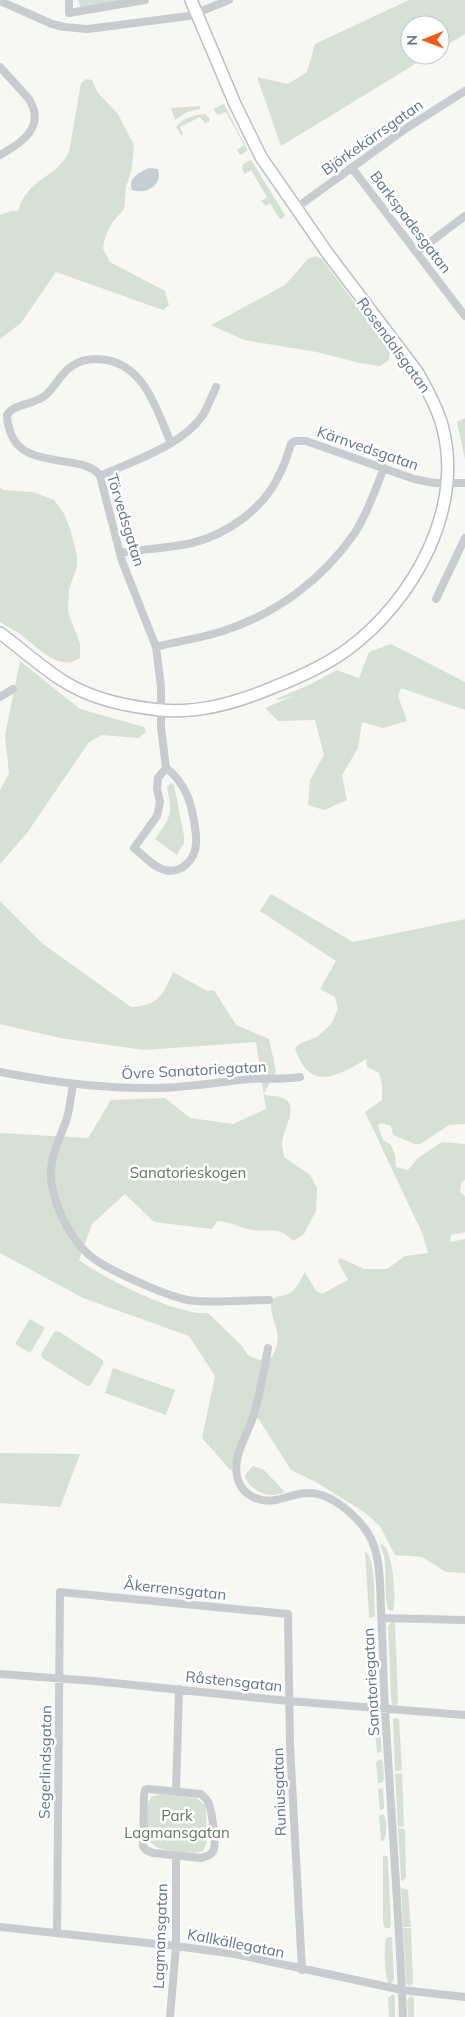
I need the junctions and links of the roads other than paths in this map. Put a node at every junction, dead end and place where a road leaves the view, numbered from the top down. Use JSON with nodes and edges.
{"nodes":[{"id":1,"x":70,"y":0,"type":"edge"},
{"id":2,"x":145,"y":0,"type":"edge"},
{"id":3,"x":191,"y":0,"type":"edge"},
{"id":4,"x":229,"y":0,"type":"edge"},
{"id":5,"x":1,"y":5,"type":"edge"},
{"id":6,"x":197,"y":14,"type":"junction"},
{"id":7,"x":0,"y":68,"type":"edge"},
{"id":8,"x":465,"y":91,"type":"edge"},
{"id":9,"x":0,"y":155,"type":"edge"},
{"id":10,"x":352,"y":168,"type":"junction"},
{"id":11,"x":296,"y":208,"type":"junction"},
{"id":12,"x":465,"y":216,"type":"edge"},
{"id":13,"x":417,"y":252,"type":"junction"},
{"id":14,"x":465,"y":316,"type":"edge"},
{"id":15,"x":216,"y":387,"type":"dead end"},
{"id":16,"x":171,"y":443,"type":"junction"},
{"id":17,"x":384,"y":468,"type":"junction"},
{"id":18,"x":100,"y":476,"type":"junction"},
{"id":19,"x":465,"y":483,"type":"edge"},
{"id":20,"x":446,"y":484,"type":"junction"},
{"id":21,"x":465,"y":538,"type":"edge"},
{"id":22,"x":120,"y":553,"type":"junction"},
{"id":23,"x":436,"y":599,"type":"dead end"},
{"id":24,"x":0,"y":633,"type":"edge"},
{"id":25,"x":156,"y":647,"type":"junction"},
{"id":26,"x":13,"y":689,"type":"dead end"},
{"id":27,"x":0,"y":697,"type":"edge"},
{"id":28,"x":162,"y":710,"type":"junction"},
{"id":29,"x":166,"y":768,"type":"junction"},
{"id":30,"x":0,"y":1072,"type":"edge"},
{"id":31,"x":300,"y":1077,"type":"dead end"},
{"id":32,"x":73,"y":1084,"type":"junction"},
{"id":33,"x":269,"y":1300,"type":"dead end"},
{"id":34,"x":268,"y":1348,"type":"dead end"},
{"id":35,"x":60,"y":1592,"type":"joint"},
{"id":36,"x":288,"y":1614,"type":"joint"},
{"id":37,"x":381,"y":1618,"type":"junction"},
{"id":38,"x":465,"y":1620,"type":"edge"},
{"id":39,"x":0,"y":1674,"type":"edge"},
{"id":40,"x":60,"y":1678,"type":"junction"},
{"id":41,"x":179,"y":1690,"type":"junction"},
{"id":42,"x":289,"y":1701,"type":"junction"},
{"id":43,"x":385,"y":1708,"type":"junction"},
{"id":44,"x":465,"y":1715,"type":"edge"},
{"id":45,"x":176,"y":1792,"type":"junction"},
{"id":46,"x":176,"y":1856,"type":"junction"},
{"id":47,"x":0,"y":1927,"type":"edge"},
{"id":48,"x":57,"y":1933,"type":"junction"},
{"id":49,"x":176,"y":1946,"type":"junction"},
{"id":50,"x":302,"y":1970,"type":"junction"},
{"id":51,"x":402,"y":1990,"type":"junction"},
{"id":52,"x":465,"y":1997,"type":"edge"},
{"id":53,"x":170,"y":2017,"type":"edge"},
{"id":54,"x":403,"y":2017,"type":"edge"}],
"edges":[{"from":1,"to":2,"type":"street"},
{"from":3,"to":6,"type":"street","name":"Rosendalsgatan"},
{"from":4,"to":6,"type":"street"},
{"from":5,"to":6,"type":"street"},
{"from":6,"to":11,"type":"street","name":"Rosendalsgatan"},
{"from":7,"to":9,"type":"street"},
{"from":8,"to":10,"type":"street","name":"Björkekärrsgatan"},
{"from":10,"to":11,"type":"street","name":"Björkekärrsgatan"},
{"from":10,"to":13,"type":"street","name":"Barkspadesgatan"},
{"from":11,"to":20,"type":"street","name":"Rosendalsgatan"},
{"from":12,"to":13,"type":"street"},
{"from":13,"to":14,"type":"street","name":"Barkspadesgatan"},
{"from":15,"to":16,"type":"street"},
{"from":16,"to":18,"type":"street"},
{"from":16,"to":18,"type":"street","name":"Törvedsgatan"},
{"from":17,"to":20,"type":"street","name":"Kärnvedsgatan"},
{"from":17,"to":22,"type":"street","name":"Kärnvedsgatan"},
{"from":17,"to":25,"type":"street"},
{"from":18,"to":22,"type":"street","name":"Törvedsgatan"},
{"from":19,"to":20,"type":"street","name":"Kärnvedsgatan"},
{"from":20,"to":28,"type":"street","name":"Rosendalsgatan"},
{"from":21,"to":23,"type":"street"},
{"from":22,"to":25,"type":"street","name":"Törvedsgatan"},
{"from":24,"to":28,"type":"street","name":"Rosendalsgatan"},
{"from":25,"to":28,"type":"street","name":"Törvedsgatan"},
{"from":26,"to":27,"type":"street"},
{"from":28,"to":29,"type":"street","name":"Törvedsgatan"},
{"from":29,"to":29,"type":"street"},
{"from":30,"to":32,"type":"street","name":"Övre Sanatoriegatan"},
{"from":31,"to":32,"type":"street","name":"Övre Sanatoriegatan"},
{"from":32,"to":33,"type":"street"},
{"from":34,"to":37,"type":"street","name":"Sanatoriegatan"},
{"from":35,"to":36,"type":"street","name":"Åkerrensgatan"},
{"from":35,"to":40,"type":"street","name":"Segerlindsgatan"},
{"from":36,"to":42,"type":"street","name":"Runiusgatan"},
{"from":37,"to":38,"type":"street"},
{"from":37,"to":43,"type":"street","name":"Sanatoriegatan"},
{"from":39,"to":40,"type":"street","name":"Råstensgatan"},
{"from":40,"to":41,"type":"street","name":"Råstensgatan"},
{"from":40,"to":48,"type":"street","name":"Segerlindsgatan"},
{"from":41,"to":42,"type":"street","name":"Råstensgatan"},
{"from":41,"to":45,"type":"street"},
{"from":42,"to":43,"type":"street","name":"Råstensgatan"},
{"from":42,"to":50,"type":"street","name":"Runiusgatan"},
{"from":43,"to":44,"type":"street","name":"Råstensgatan"},
{"from":43,"to":51,"type":"street","name":"Sanatoriegatan"},
{"from":45,"to":46,"type":"street"},
{"from":45,"to":46,"type":"street"},
{"from":46,"to":49,"type":"street","name":"Lagmansgatan"},
{"from":47,"to":48,"type":"street","name":"Kallkällegatan"},
{"from":48,"to":49,"type":"street","name":"Kallkällegatan"},
{"from":49,"to":50,"type":"street","name":"Kallkällegatan"},
{"from":49,"to":53,"type":"street","name":"Lagmansgatan"},
{"from":50,"to":51,"type":"street","name":"Kallkällegatan"},
{"from":51,"to":52,"type":"street","name":"Kallkällegatan"},
{"from":51,"to":54,"type":"street","name":"Sanatoriegatan"}]}
